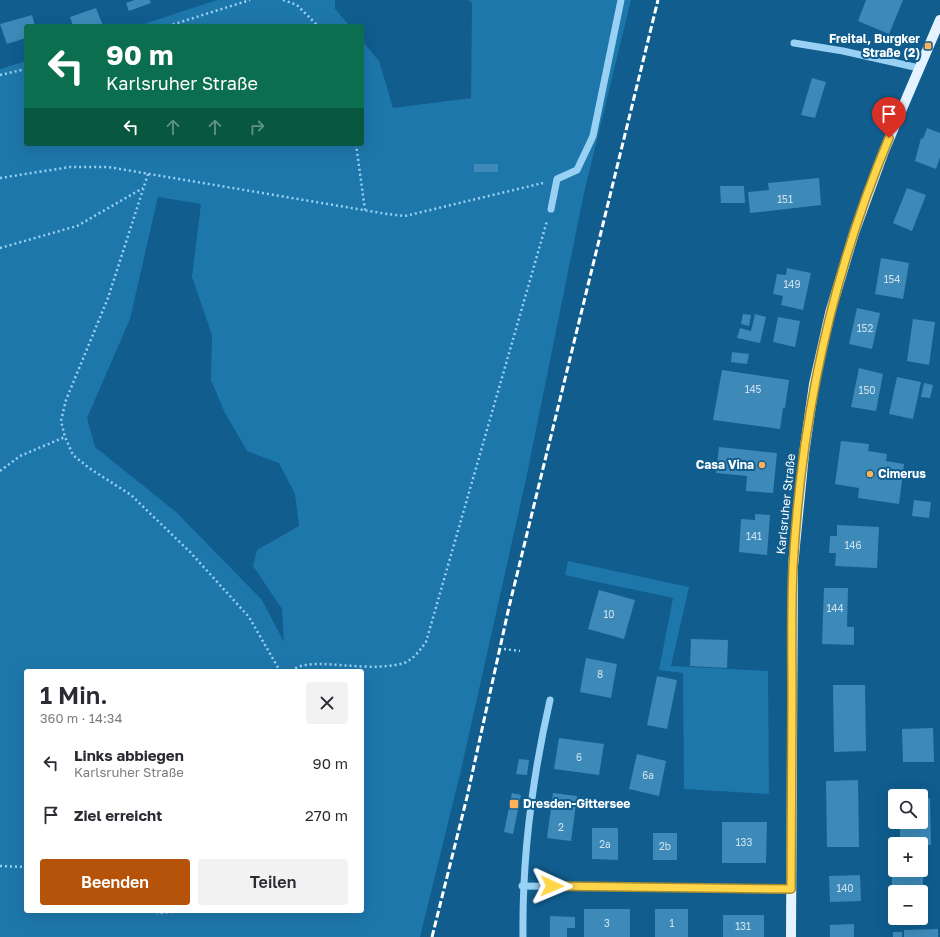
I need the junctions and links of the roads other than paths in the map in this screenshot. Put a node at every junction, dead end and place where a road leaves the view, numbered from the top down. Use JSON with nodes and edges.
{"nodes":[{"id":1,"x":621,"y":0,"type":"edge"},
{"id":2,"x":940,"y":20,"type":"edge"},
{"id":3,"x":794,"y":43,"type":"dead end"},
{"id":4,"x":919,"y":68,"type":"junction"},
{"id":5,"x":551,"y":209,"type":"road end"},
{"id":6,"x":550,"y":700,"type":"dead end"},
{"id":7,"x":522,"y":886,"type":"junction"},
{"id":8,"x":791,"y":889,"type":"junction"},
{"id":9,"x":523,"y":937,"type":"edge"},
{"id":10,"x":791,"y":937,"type":"edge"}],
"edges":[{"from":1,"to":5,"type":"street"},
{"from":2,"to":4,"type":"main road","name":"Karlsruher Straße"},
{"from":3,"to":4,"type":"street"},
{"from":4,"to":8,"type":"main road","name":"Karlsruher Straße"},
{"from":6,"to":7,"type":"street"},
{"from":7,"to":8,"type":"street"},
{"from":7,"to":9,"type":"street"},
{"from":8,"to":10,"type":"main road","name":"Karlsruher Straße"}]}
